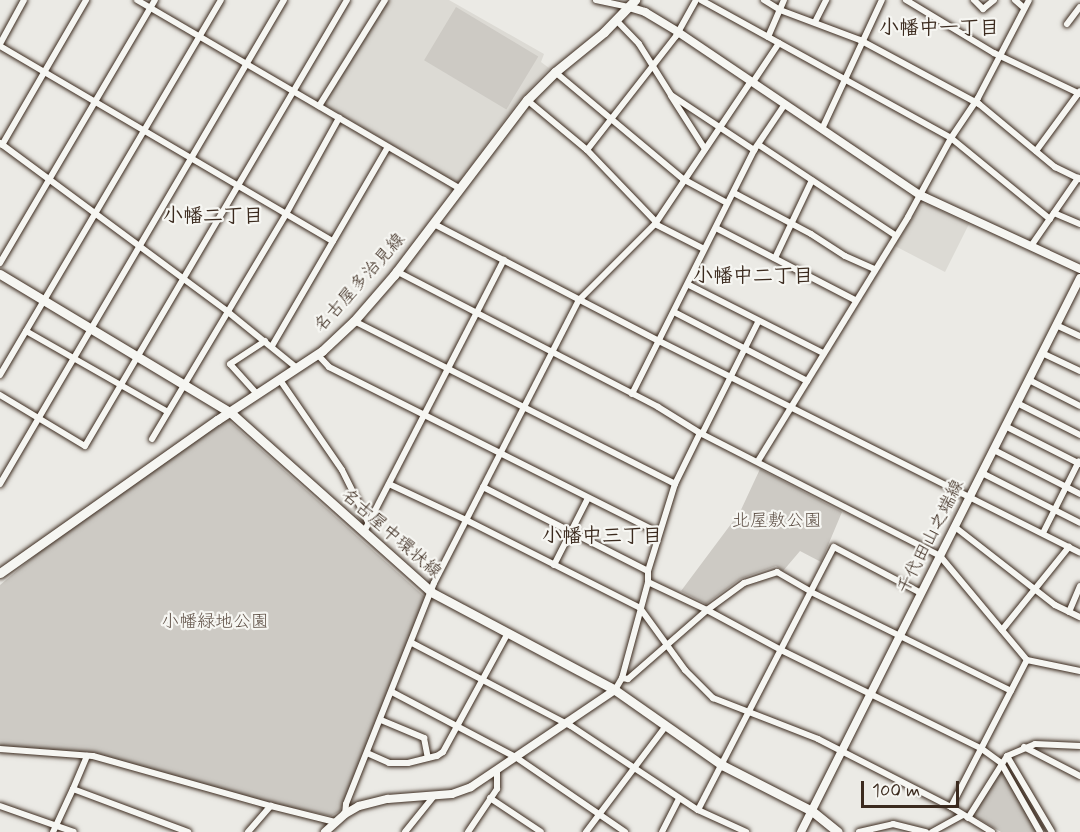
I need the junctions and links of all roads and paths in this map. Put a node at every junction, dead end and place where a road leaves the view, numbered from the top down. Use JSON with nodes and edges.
{"nodes":[{"id":1,"x":24,"y":0,"type":"edge"},
{"id":2,"x":86,"y":0,"type":"edge"},
{"id":3,"x":137,"y":0,"type":"edge"},
{"id":4,"x":155,"y":0,"type":"edge"},
{"id":5,"x":221,"y":0,"type":"edge"},
{"id":6,"x":284,"y":0,"type":"edge"},
{"id":7,"x":347,"y":0,"type":"edge"},
{"id":8,"x":385,"y":0,"type":"edge"},
{"id":9,"x":596,"y":0,"type":"edge"},
{"id":10,"x":696,"y":0,"type":"edge"},
{"id":11,"x":701,"y":0,"type":"edge"},
{"id":12,"x":764,"y":0,"type":"edge"},
{"id":13,"x":784,"y":0,"type":"edge"},
{"id":14,"x":826,"y":0,"type":"edge"},
{"id":15,"x":882,"y":0,"type":"edge"},
{"id":16,"x":906,"y":0,"type":"edge"},
{"id":17,"x":974,"y":0,"type":"edge"},
{"id":18,"x":994,"y":0,"type":"edge"},
{"id":19,"x":1015,"y":0,"type":"edge"},
{"id":20,"x":1029,"y":0,"type":"edge"},
{"id":21,"x":916,"y":2,"type":"edge"},
{"id":22,"x":632,"y":3,"type":"edge"},
{"id":23,"x":1023,"y":7,"type":"junction"},
{"id":24,"x":1080,"y":7,"type":"edge"},
{"id":25,"x":151,"y":8,"type":"junction"},
{"id":26,"x":780,"y":10,"type":"junction"},
{"id":27,"x":616,"y":20,"type":"junction"},
{"id":28,"x":815,"y":22,"type":"junction"},
{"id":29,"x":1067,"y":24,"type":"dead end"},
{"id":30,"x":678,"y":32,"type":"junction"},
{"id":31,"x":200,"y":37,"type":"junction"},
{"id":32,"x":768,"y":37,"type":"junction"},
{"id":33,"x":863,"y":42,"type":"junction"},
{"id":34,"x":779,"y":43,"type":"junction"},
{"id":35,"x":0,"y":45,"type":"edge"},
{"id":36,"x":999,"y":56,"type":"junction"},
{"id":37,"x":247,"y":64,"type":"junction"},
{"id":38,"x":652,"y":66,"type":"junction"},
{"id":39,"x":555,"y":72,"type":"junction"},
{"id":40,"x":46,"y":73,"type":"junction"},
{"id":41,"x":846,"y":79,"type":"junction"},
{"id":42,"x":752,"y":82,"type":"junction"},
{"id":43,"x":293,"y":91,"type":"junction"},
{"id":44,"x":1079,"y":93,"type":"edge"},
{"id":45,"x":671,"y":95,"type":"junction"},
{"id":46,"x":527,"y":100,"type":"junction"},
{"id":47,"x":96,"y":102,"type":"junction"},
{"id":48,"x":975,"y":102,"type":"junction"},
{"id":49,"x":785,"y":104,"type":"junction"},
{"id":50,"x":319,"y":106,"type":"junction"},
{"id":51,"x":339,"y":118,"type":"junction"},
{"id":52,"x":611,"y":118,"type":"junction"},
{"id":53,"x":720,"y":125,"type":"junction"},
{"id":54,"x":822,"y":129,"type":"junction"},
{"id":55,"x":146,"y":130,"type":"junction"},
{"id":56,"x":951,"y":138,"type":"junction"},
{"id":57,"x":1,"y":145,"type":"edge"},
{"id":58,"x":388,"y":147,"type":"junction"},
{"id":59,"x":757,"y":147,"type":"junction"},
{"id":60,"x":705,"y":149,"type":"junction"},
{"id":61,"x":587,"y":150,"type":"junction"},
{"id":62,"x":1036,"y":151,"type":"junction"},
{"id":63,"x":192,"y":157,"type":"junction"},
{"id":64,"x":1079,"y":178,"type":"edge"},
{"id":65,"x":48,"y":179,"type":"junction"},
{"id":66,"x":683,"y":179,"type":"junction"},
{"id":67,"x":813,"y":180,"type":"junction"},
{"id":68,"x":239,"y":186,"type":"junction"},
{"id":69,"x":460,"y":189,"type":"junction"},
{"id":70,"x":734,"y":193,"type":"junction"},
{"id":71,"x":920,"y":195,"type":"junction"},
{"id":72,"x":727,"y":203,"type":"junction"},
{"id":73,"x":94,"y":213,"type":"junction"},
{"id":74,"x":286,"y":214,"type":"junction"},
{"id":75,"x":1052,"y":216,"type":"junction"},
{"id":76,"x":656,"y":223,"type":"junction"},
{"id":77,"x":790,"y":223,"type":"junction"},
{"id":78,"x":434,"y":224,"type":"junction"},
{"id":79,"x":1080,"y":224,"type":"edge"},
{"id":80,"x":716,"y":228,"type":"junction"},
{"id":81,"x":895,"y":235,"type":"junction"},
{"id":82,"x":333,"y":241,"type":"junction"},
{"id":83,"x":139,"y":246,"type":"junction"},
{"id":84,"x":1031,"y":246,"type":"junction"},
{"id":85,"x":704,"y":249,"type":"junction"},
{"id":86,"x":775,"y":258,"type":"junction"},
{"id":87,"x":504,"y":260,"type":"junction"},
{"id":88,"x":0,"y":263,"type":"edge"},
{"id":89,"x":874,"y":269,"type":"junction"},
{"id":90,"x":1080,"y":269,"type":"edge"},
{"id":91,"x":396,"y":271,"type":"junction"},
{"id":92,"x":0,"y":274,"type":"edge"},
{"id":93,"x":182,"y":278,"type":"junction"},
{"id":94,"x":1080,"y":278,"type":"edge"},
{"id":95,"x":689,"y":285,"type":"junction"},
{"id":96,"x":44,"y":300,"type":"junction"},
{"id":97,"x":579,"y":300,"type":"junction"},
{"id":98,"x":855,"y":300,"type":"junction"},
{"id":99,"x":228,"y":312,"type":"junction"},
{"id":100,"x":674,"y":312,"type":"junction"},
{"id":101,"x":477,"y":313,"type":"junction"},
{"id":102,"x":354,"y":321,"type":"junction"},
{"id":103,"x":758,"y":322,"type":"junction"},
{"id":104,"x":1056,"y":325,"type":"junction"},
{"id":105,"x":91,"y":328,"type":"junction"},
{"id":106,"x":26,"y":331,"type":"junction"},
{"id":107,"x":1080,"y":336,"type":"edge"},
{"id":108,"x":265,"y":341,"type":"junction"},
{"id":109,"x":659,"y":341,"type":"junction"},
{"id":110,"x":272,"y":346,"type":"junction"},
{"id":111,"x":745,"y":349,"type":"junction"},
{"id":112,"x":550,"y":353,"type":"junction"},
{"id":113,"x":823,"y":353,"type":"junction"},
{"id":114,"x":1042,"y":353,"type":"junction"},
{"id":115,"x":317,"y":354,"type":"junction"},
{"id":116,"x":137,"y":356,"type":"junction"},
{"id":117,"x":73,"y":358,"type":"junction"},
{"id":118,"x":297,"y":368,"type":"junction"},
{"id":119,"x":448,"y":369,"type":"junction"},
{"id":120,"x":1080,"y":371,"type":"edge"},
{"id":121,"x":0,"y":375,"type":"edge"},
{"id":122,"x":732,"y":377,"type":"junction"},
{"id":123,"x":280,"y":380,"type":"junction"},
{"id":124,"x":1029,"y":380,"type":"junction"},
{"id":125,"x":807,"y":381,"type":"junction"},
{"id":126,"x":184,"y":384,"type":"junction"},
{"id":127,"x":120,"y":385,"type":"junction"},
{"id":128,"x":257,"y":394,"type":"junction"},
{"id":129,"x":632,"y":394,"type":"junction"},
{"id":130,"x":0,"y":395,"type":"edge"},
{"id":131,"x":1017,"y":403,"type":"junction"},
{"id":132,"x":1080,"y":406,"type":"edge"},
{"id":133,"x":523,"y":407,"type":"junction"},
{"id":134,"x":791,"y":407,"type":"junction"},
{"id":135,"x":168,"y":412,"type":"junction"},
{"id":136,"x":230,"y":412,"type":"junction"},
{"id":137,"x":424,"y":416,"type":"junction"},
{"id":138,"x":39,"y":417,"type":"junction"},
{"id":139,"x":1005,"y":426,"type":"junction"},
{"id":140,"x":701,"y":434,"type":"junction"},
{"id":141,"x":1080,"y":435,"type":"edge"},
{"id":142,"x":152,"y":439,"type":"dead end"},
{"id":143,"x":994,"y":450,"type":"junction"},
{"id":144,"x":499,"y":454,"type":"junction"},
{"id":145,"x":758,"y":461,"type":"junction"},
{"id":146,"x":1079,"y":462,"type":"edge"},
{"id":147,"x":982,"y":473,"type":"junction"},
{"id":148,"x":0,"y":483,"type":"edge"},
{"id":149,"x":389,"y":484,"type":"junction"},
{"id":150,"x":675,"y":484,"type":"junction"},
{"id":151,"x":483,"y":487,"type":"junction"},
{"id":152,"x":1066,"y":487,"type":"junction"},
{"id":153,"x":1080,"y":494,"type":"edge"},
{"id":154,"x":970,"y":497,"type":"junction"},
{"id":155,"x":588,"y":498,"type":"junction"},
{"id":156,"x":1055,"y":511,"type":"junction"},
{"id":157,"x":466,"y":520,"type":"junction"},
{"id":158,"x":1080,"y":523,"type":"edge"},
{"id":159,"x":955,"y":527,"type":"junction"},
{"id":160,"x":367,"y":528,"type":"junction"},
{"id":161,"x":571,"y":531,"type":"junction"},
{"id":162,"x":659,"y":533,"type":"junction"},
{"id":163,"x":1043,"y":533,"type":"junction"},
{"id":164,"x":1069,"y":547,"type":"junction"},
{"id":165,"x":1080,"y":553,"type":"edge"},
{"id":166,"x":940,"y":556,"type":"junction"},
{"id":167,"x":554,"y":565,"type":"junction"},
{"id":168,"x":648,"y":571,"type":"junction"},
{"id":169,"x":0,"y":573,"type":"edge"},
{"id":170,"x":648,"y":582,"type":"junction"},
{"id":171,"x":1080,"y":586,"type":"edge"},
{"id":172,"x":1035,"y":589,"type":"junction"},
{"id":173,"x":431,"y":592,"type":"junction"},
{"id":174,"x":811,"y":592,"type":"junction"},
{"id":175,"x":921,"y":593,"type":"junction"},
{"id":176,"x":640,"y":608,"type":"junction"},
{"id":177,"x":707,"y":610,"type":"junction"},
{"id":178,"x":1069,"y":612,"type":"junction"},
{"id":179,"x":1080,"y":617,"type":"edge"},
{"id":180,"x":1002,"y":630,"type":"junction"},
{"id":181,"x":508,"y":633,"type":"junction"},
{"id":182,"x":900,"y":635,"type":"junction"},
{"id":183,"x":412,"y":643,"type":"junction"},
{"id":184,"x":667,"y":645,"type":"junction"},
{"id":185,"x":781,"y":650,"type":"junction"},
{"id":186,"x":1027,"y":660,"type":"junction"},
{"id":187,"x":1080,"y":671,"type":"edge"},
{"id":188,"x":622,"y":678,"type":"junction"},
{"id":189,"x":483,"y":680,"type":"junction"},
{"id":190,"x":615,"y":690,"type":"junction"},
{"id":191,"x":1011,"y":691,"type":"junction"},
{"id":192,"x":393,"y":692,"type":"junction"},
{"id":193,"x":871,"y":695,"type":"junction"},
{"id":194,"x":749,"y":713,"type":"junction"},
{"id":195,"x":381,"y":720,"type":"junction"},
{"id":196,"x":566,"y":724,"type":"junction"},
{"id":197,"x":457,"y":726,"type":"junction"},
{"id":198,"x":666,"y":726,"type":"junction"},
{"id":199,"x":1024,"y":746,"type":"junction"},
{"id":200,"x":1080,"y":746,"type":"edge"},
{"id":201,"x":0,"y":749,"type":"edge"},
{"id":202,"x":982,"y":749,"type":"junction"},
{"id":203,"x":842,"y":752,"type":"junction"},
{"id":204,"x":367,"y":753,"type":"junction"},
{"id":205,"x":87,"y":756,"type":"junction"},
{"id":206,"x":1007,"y":756,"type":"junction"},
{"id":207,"x":428,"y":758,"type":"junction"},
{"id":208,"x":517,"y":758,"type":"junction"},
{"id":209,"x":1001,"y":763,"type":"junction"},
{"id":210,"x":722,"y":765,"type":"junction"},
{"id":211,"x":633,"y":769,"type":"junction"},
{"id":212,"x":497,"y":772,"type":"junction"},
{"id":213,"x":1080,"y":776,"type":"edge"},
{"id":214,"x":73,"y":789,"type":"junction"},
{"id":215,"x":434,"y":796,"type":"junction"},
{"id":216,"x":490,"y":798,"type":"junction"},
{"id":217,"x":679,"y":798,"type":"junction"},
{"id":218,"x":0,"y":806,"type":"edge"},
{"id":219,"x":271,"y":806,"type":"junction"},
{"id":220,"x":951,"y":807,"type":"junction"},
{"id":221,"x":698,"y":810,"type":"junction"},
{"id":222,"x":812,"y":811,"type":"junction"},
{"id":223,"x":345,"y":814,"type":"junction"},
{"id":224,"x":599,"y":814,"type":"junction"},
{"id":225,"x":966,"y":816,"type":"junction"},
{"id":226,"x":335,"y":822,"type":"junction"},
{"id":227,"x":57,"y":824,"type":"junction"},
{"id":228,"x":732,"y":829,"type":"edge"},
{"id":229,"x":988,"y":831,"type":"edge"},
{"id":230,"x":53,"y":832,"type":"edge"},
{"id":231,"x":74,"y":832,"type":"edge"},
{"id":232,"x":188,"y":832,"type":"edge"},
{"id":233,"x":248,"y":832,"type":"edge"},
{"id":234,"x":325,"y":832,"type":"edge"},
{"id":235,"x":405,"y":832,"type":"edge"},
{"id":236,"x":468,"y":832,"type":"edge"},
{"id":237,"x":541,"y":832,"type":"edge"},
{"id":238,"x":586,"y":832,"type":"edge"},
{"id":239,"x":625,"y":832,"type":"edge"},
{"id":240,"x":662,"y":832,"type":"edge"},
{"id":241,"x":746,"y":832,"type":"edge"},
{"id":242,"x":801,"y":832,"type":"edge"},
{"id":243,"x":838,"y":832,"type":"edge"},
{"id":244,"x":859,"y":832,"type":"edge"},
{"id":245,"x":926,"y":832,"type":"edge"},
{"id":246,"x":932,"y":832,"type":"edge"},
{"id":247,"x":1040,"y":832,"type":"edge"},
{"id":248,"x":1052,"y":832,"type":"edge"}],
"edges":[{"from":1,"to":35,"type":"street"},
{"from":2,"to":40,"type":"street"},
{"from":3,"to":25,"type":"street"},
{"from":4,"to":25,"type":"street"},
{"from":5,"to":31,"type":"street"},
{"from":6,"to":37,"type":"street"},
{"from":7,"to":43,"type":"street"},
{"from":8,"to":50,"type":"street"},
{"from":9,"to":22,"type":"street"},
{"from":10,"to":30,"type":"street"},
{"from":11,"to":32,"type":"street"},
{"from":12,"to":26,"type":"street"},
{"from":13,"to":26,"type":"street"},
{"from":14,"to":28,"type":"street"},
{"from":15,"to":33,"type":"street"},
{"from":16,"to":21,"type":"street"},
{"from":17,"to":18,"type":"street"},
{"from":19,"to":23,"type":"street"},
{"from":20,"to":23,"type":"street"},
{"from":21,"to":36,"type":"street"},
{"from":22,"to":27,"type":"main road","name":"名古屋多治見線"},
{"from":22,"to":30,"type":"street"},
{"from":23,"to":36,"type":"street"},
{"from":24,"to":29,"type":"street"},
{"from":25,"to":31,"type":"street"},
{"from":25,"to":47,"type":"street"},
{"from":26,"to":28,"type":"street"},
{"from":26,"to":32,"type":"street"},
{"from":27,"to":38,"type":"street"},
{"from":27,"to":39,"type":"main road","name":"名古屋多治見線"},
{"from":28,"to":33,"type":"street"},
{"from":30,"to":38,"type":"street"},
{"from":30,"to":42,"type":"street"},
{"from":31,"to":37,"type":"street"},
{"from":31,"to":55,"type":"street"},
{"from":32,"to":34,"type":"street"},
{"from":33,"to":41,"type":"street"},
{"from":33,"to":48,"type":"street"},
{"from":34,"to":41,"type":"street"},
{"from":34,"to":42,"type":"street"},
{"from":35,"to":40,"type":"street"},
{"from":36,"to":44,"type":"street"},
{"from":36,"to":48,"type":"street"},
{"from":37,"to":43,"type":"street"},
{"from":37,"to":63,"type":"street"},
{"from":38,"to":45,"type":"street"},
{"from":38,"to":52,"type":"street"},
{"from":39,"to":46,"type":"main road","name":"名古屋多治見線"},
{"from":39,"to":52,"type":"street"},
{"from":40,"to":47,"type":"street"},
{"from":40,"to":57,"type":"street"},
{"from":41,"to":54,"type":"street"},
{"from":41,"to":56,"type":"street"},
{"from":42,"to":49,"type":"street"},
{"from":42,"to":53,"type":"street"},
{"from":43,"to":50,"type":"street"},
{"from":43,"to":68,"type":"street"},
{"from":44,"to":62,"type":"street"},
{"from":45,"to":53,"type":"street"},
{"from":45,"to":60,"type":"street"},
{"from":46,"to":61,"type":"street"},
{"from":46,"to":69,"type":"main road","name":"名古屋多治見線"},
{"from":47,"to":55,"type":"street"},
{"from":47,"to":65,"type":"street"},
{"from":48,"to":56,"type":"street"},
{"from":48,"to":62,"type":"street"},
{"from":49,"to":54,"type":"street"},
{"from":49,"to":59,"type":"street"},
{"from":50,"to":51,"type":"street"},
{"from":51,"to":58,"type":"street"},
{"from":51,"to":74,"type":"street"},
{"from":52,"to":61,"type":"street"},
{"from":52,"to":66,"type":"street"},
{"from":53,"to":59,"type":"street"},
{"from":53,"to":60,"type":"street"},
{"from":54,"to":71,"type":"street"},
{"from":55,"to":63,"type":"street"},
{"from":55,"to":73,"type":"street"},
{"from":56,"to":71,"type":"street"},
{"from":56,"to":75,"type":"street"},
{"from":57,"to":65,"type":"street"},
{"from":58,"to":69,"type":"street"},
{"from":58,"to":82,"type":"street"},
{"from":59,"to":67,"type":"street"},
{"from":59,"to":70,"type":"street"},
{"from":60,"to":66,"type":"street"},
{"from":61,"to":76,"type":"street"},
{"from":62,"to":64,"type":"street"},
{"from":63,"to":68,"type":"street"},
{"from":63,"to":83,"type":"street"},
{"from":64,"to":75,"type":"street"},
{"from":65,"to":73,"type":"street"},
{"from":65,"to":88,"type":"street"},
{"from":66,"to":72,"type":"street"},
{"from":66,"to":76,"type":"street"},
{"from":67,"to":77,"type":"street"},
{"from":67,"to":81,"type":"street"},
{"from":68,"to":74,"type":"street"},
{"from":68,"to":93,"type":"street"},
{"from":69,"to":78,"type":"main road","name":"名古屋多治見線"},
{"from":70,"to":72,"type":"street"},
{"from":70,"to":77,"type":"street"},
{"from":71,"to":81,"type":"street"},
{"from":71,"to":84,"type":"street"},
{"from":72,"to":80,"type":"street"},
{"from":73,"to":83,"type":"street"},
{"from":73,"to":96,"type":"street"},
{"from":74,"to":82,"type":"street"},
{"from":74,"to":99,"type":"street"},
{"from":75,"to":79,"type":"street"},
{"from":75,"to":84,"type":"street"},
{"from":76,"to":85,"type":"street"},
{"from":76,"to":97,"type":"street"},
{"from":77,"to":86,"type":"street"},
{"from":77,"to":89,"type":"street"},
{"from":78,"to":87,"type":"street"},
{"from":78,"to":91,"type":"main road","name":"名古屋多治見線"},
{"from":80,"to":85,"type":"street"},
{"from":80,"to":86,"type":"street"},
{"from":81,"to":89,"type":"street"},
{"from":82,"to":110,"type":"street"},
{"from":83,"to":93,"type":"street"},
{"from":83,"to":105,"type":"street"},
{"from":84,"to":90,"type":"street"},
{"from":85,"to":95,"type":"street"},
{"from":86,"to":98,"type":"street"},
{"from":87,"to":97,"type":"street"},
{"from":87,"to":101,"type":"street"},
{"from":89,"to":98,"type":"street"},
{"from":91,"to":101,"type":"street"},
{"from":91,"to":102,"type":"main road","name":"名古屋多治見線"},
{"from":92,"to":96,"type":"main road","name":"名古屋中環状線"},
{"from":93,"to":99,"type":"street"},
{"from":93,"to":116,"type":"street"},
{"from":94,"to":104,"type":"street","name":"千代田山之端線"},
{"from":95,"to":100,"type":"street"},
{"from":95,"to":103,"type":"street"},
{"from":96,"to":105,"type":"main road","name":"名古屋中環状線"},
{"from":96,"to":106,"type":"street"},
{"from":97,"to":109,"type":"street"},
{"from":97,"to":112,"type":"street"},
{"from":98,"to":113,"type":"street"},
{"from":99,"to":108,"type":"street"},
{"from":99,"to":126,"type":"street"},
{"from":100,"to":109,"type":"street"},
{"from":100,"to":111,"type":"street"},
{"from":101,"to":112,"type":"street"},
{"from":101,"to":119,"type":"street"},
{"from":102,"to":115,"type":"main road","name":"名古屋多治見線"},
{"from":102,"to":119,"type":"street"},
{"from":103,"to":111,"type":"street"},
{"from":103,"to":113,"type":"street"},
{"from":104,"to":107,"type":"street"},
{"from":104,"to":114,"type":"street","name":"千代田山之端線"},
{"from":105,"to":116,"type":"main road","name":"名古屋中環状線"},
{"from":105,"to":117,"type":"street"},
{"from":106,"to":117,"type":"street"},
{"from":106,"to":121,"type":"street"},
{"from":108,"to":110,"type":"street"},
{"from":108,"to":128,"type":"street"},
{"from":109,"to":122,"type":"street"},
{"from":109,"to":129,"type":"street"},
{"from":110,"to":118,"type":"street"},
{"from":111,"to":122,"type":"street"},
{"from":111,"to":125,"type":"street"},
{"from":112,"to":129,"type":"street"},
{"from":112,"to":133,"type":"street"},
{"from":113,"to":125,"type":"street"},
{"from":114,"to":120,"type":"street"},
{"from":114,"to":124,"type":"street","name":"千代田山之端線"},
{"from":115,"to":118,"type":"main road","name":"名古屋多治見線"},
{"from":115,"to":137,"type":"street"},
{"from":116,"to":126,"type":"main road","name":"名古屋中環状線"},
{"from":116,"to":127,"type":"street"},
{"from":117,"to":127,"type":"street"},
{"from":117,"to":138,"type":"street"},
{"from":118,"to":123,"type":"main road","name":"名古屋多治見線"},
{"from":119,"to":133,"type":"street"},
{"from":119,"to":137,"type":"street"},
{"from":122,"to":134,"type":"street"},
{"from":122,"to":140,"type":"street"},
{"from":123,"to":128,"type":"main road","name":"名古屋多治見線"},
{"from":123,"to":160,"type":"street"},
{"from":124,"to":131,"type":"street","name":"千代田山之端線"},
{"from":124,"to":132,"type":"street"},
{"from":125,"to":134,"type":"street"},
{"from":126,"to":135,"type":"street"},
{"from":126,"to":136,"type":"main road","name":"名古屋中環状線"},
{"from":127,"to":135,"type":"street"},
{"from":127,"to":138,"type":"street"},
{"from":128,"to":136,"type":"main road","name":"名古屋多治見線"},
{"from":129,"to":140,"type":"street"},
{"from":130,"to":138,"type":"street"},
{"from":131,"to":139,"type":"street","name":"千代田山之端線"},
{"from":131,"to":141,"type":"street"},
{"from":133,"to":144,"type":"street"},
{"from":133,"to":150,"type":"street"},
{"from":134,"to":145,"type":"street"},
{"from":134,"to":154,"type":"street"},
{"from":135,"to":142,"type":"street"},
{"from":136,"to":160,"type":"main road","name":"名古屋中環状線"},
{"from":136,"to":169,"type":"main road","name":"名古屋多治見線"},
{"from":137,"to":144,"type":"street"},
{"from":137,"to":149,"type":"street"},
{"from":138,"to":148,"type":"street"},
{"from":139,"to":143,"type":"street","name":"千代田山之端線"},
{"from":139,"to":146,"type":"street"},
{"from":140,"to":145,"type":"street"},
{"from":140,"to":150,"type":"street"},
{"from":143,"to":147,"type":"street","name":"千代田山之端線"},
{"from":143,"to":152,"type":"street"},
{"from":144,"to":151,"type":"street"},
{"from":144,"to":155,"type":"street"},
{"from":145,"to":166,"type":"street"},
{"from":146,"to":152,"type":"street"},
{"from":147,"to":154,"type":"street","name":"千代田山之端線"},
{"from":147,"to":156,"type":"street"},
{"from":149,"to":157,"type":"street"},
{"from":149,"to":160,"type":"street"},
{"from":150,"to":162,"type":"street"},
{"from":151,"to":157,"type":"street"},
{"from":151,"to":161,"type":"street"},
{"from":152,"to":153,"type":"street"},
{"from":152,"to":156,"type":"street"},
{"from":154,"to":159,"type":"street","name":"千代田山之端線"},
{"from":154,"to":163,"type":"street"},
{"from":155,"to":161,"type":"street"},
{"from":155,"to":162,"type":"street"},
{"from":156,"to":158,"type":"street"},
{"from":156,"to":163,"type":"street"},
{"from":157,"to":167,"type":"street"},
{"from":157,"to":173,"type":"street"},
{"from":159,"to":166,"type":"street","name":"千代田山之端線"},
{"from":159,"to":172,"type":"street"},
{"from":160,"to":173,"type":"main road","name":"名古屋中環状線"},
{"from":161,"to":167,"type":"street"},
{"from":161,"to":168,"type":"street"},
{"from":162,"to":168,"type":"street"},
{"from":163,"to":164,"type":"street"},
{"from":164,"to":165,"type":"street"},
{"from":164,"to":172,"type":"street"},
{"from":166,"to":175,"type":"street","name":"千代田山之端線"},
{"from":166,"to":180,"type":"street"},
{"from":167,"to":176,"type":"street"},
{"from":168,"to":170,"type":"street"},
{"from":170,"to":176,"type":"street"},
{"from":170,"to":177,"type":"street"},
{"from":171,"to":178,"type":"street"},
{"from":172,"to":178,"type":"street"},
{"from":172,"to":180,"type":"street"},
{"from":173,"to":181,"type":"main road","name":"名古屋中環状線"},
{"from":173,"to":183,"type":"street"},
{"from":174,"to":175,"type":"street"},
{"from":174,"to":177,"type":"street"},
{"from":174,"to":182,"type":"street"},
{"from":174,"to":185,"type":"street"},
{"from":175,"to":182,"type":"street","name":"千代田山之端線"},
{"from":176,"to":184,"type":"street"},
{"from":176,"to":188,"type":"street"},
{"from":177,"to":184,"type":"street"},
{"from":177,"to":185,"type":"street"},
{"from":178,"to":179,"type":"street"},
{"from":180,"to":186,"type":"street"},
{"from":181,"to":189,"type":"street"},
{"from":181,"to":190,"type":"main road","name":"名古屋中環状線"},
{"from":182,"to":191,"type":"street"},
{"from":182,"to":193,"type":"street","name":"千代田山之端線"},
{"from":183,"to":189,"type":"street"},
{"from":183,"to":192,"type":"street"},
{"from":184,"to":188,"type":"street"},
{"from":184,"to":194,"type":"street"},
{"from":185,"to":193,"type":"street"},
{"from":185,"to":194,"type":"street"},
{"from":186,"to":187,"type":"street"},
{"from":186,"to":191,"type":"street"},
{"from":188,"to":190,"type":"street"},
{"from":189,"to":196,"type":"street"},
{"from":189,"to":197,"type":"street"},
{"from":190,"to":196,"type":"street"},
{"from":190,"to":198,"type":"main road","name":"名古屋中環状線"},
{"from":191,"to":202,"type":"street"},
{"from":192,"to":195,"type":"street"},
{"from":192,"to":197,"type":"street"},
{"from":193,"to":202,"type":"street"},
{"from":193,"to":203,"type":"street","name":"千代田山之端線"},
{"from":194,"to":203,"type":"street"},
{"from":194,"to":210,"type":"street"},
{"from":195,"to":204,"type":"street"},
{"from":195,"to":207,"type":"street"},
{"from":196,"to":208,"type":"street"},
{"from":196,"to":211,"type":"street"},
{"from":197,"to":207,"type":"street"},
{"from":197,"to":208,"type":"street"},
{"from":198,"to":210,"type":"main road","name":"名古屋中環状線"},
{"from":198,"to":211,"type":"street"},
{"from":199,"to":200,"type":"street"},
{"from":199,"to":206,"type":"street"},
{"from":199,"to":213,"type":"street"},
{"from":201,"to":205,"type":"street"},
{"from":202,"to":209,"type":"street"},
{"from":202,"to":220,"type":"street"},
{"from":203,"to":220,"type":"street"},
{"from":203,"to":222,"type":"street","name":"千代田山之端線"},
{"from":204,"to":207,"type":"street"},
{"from":204,"to":223,"type":"street"},
{"from":205,"to":214,"type":"street"},
{"from":205,"to":219,"type":"street"},
{"from":206,"to":209,"type":"street"},
{"from":206,"to":248,"type":"street"},
{"from":208,"to":212,"type":"street"},
{"from":208,"to":224,"type":"street"},
{"from":209,"to":225,"type":"street"},
{"from":209,"to":247,"type":"street"},
{"from":210,"to":221,"type":"street"},
{"from":210,"to":222,"type":"main road","name":"名古屋中環状線"},
{"from":211,"to":217,"type":"street"},
{"from":211,"to":224,"type":"street"},
{"from":212,"to":215,"type":"street"},
{"from":212,"to":216,"type":"street"},
{"from":214,"to":227,"type":"street"},
{"from":214,"to":232,"type":"street"},
{"from":215,"to":223,"type":"street"},
{"from":215,"to":235,"type":"street"},
{"from":216,"to":236,"type":"street"},
{"from":216,"to":237,"type":"street"},
{"from":217,"to":221,"type":"street"},
{"from":217,"to":240,"type":"street"},
{"from":218,"to":227,"type":"street"},
{"from":219,"to":226,"type":"street"},
{"from":219,"to":233,"type":"street"},
{"from":220,"to":225,"type":"street"},
{"from":221,"to":228,"type":"street"},
{"from":222,"to":242,"type":"street","name":"千代田山之端線"},
{"from":222,"to":243,"type":"main road","name":"名古屋中環状線"},
{"from":223,"to":226,"type":"street"},
{"from":224,"to":238,"type":"street"},
{"from":224,"to":239,"type":"street"},
{"from":225,"to":229,"type":"street"},
{"from":225,"to":246,"type":"street"},
{"from":226,"to":234,"type":"street"},
{"from":227,"to":230,"type":"street"},
{"from":227,"to":231,"type":"street"},
{"from":228,"to":241,"type":"street"},
{"from":244,"to":245,"type":"street"}]}
